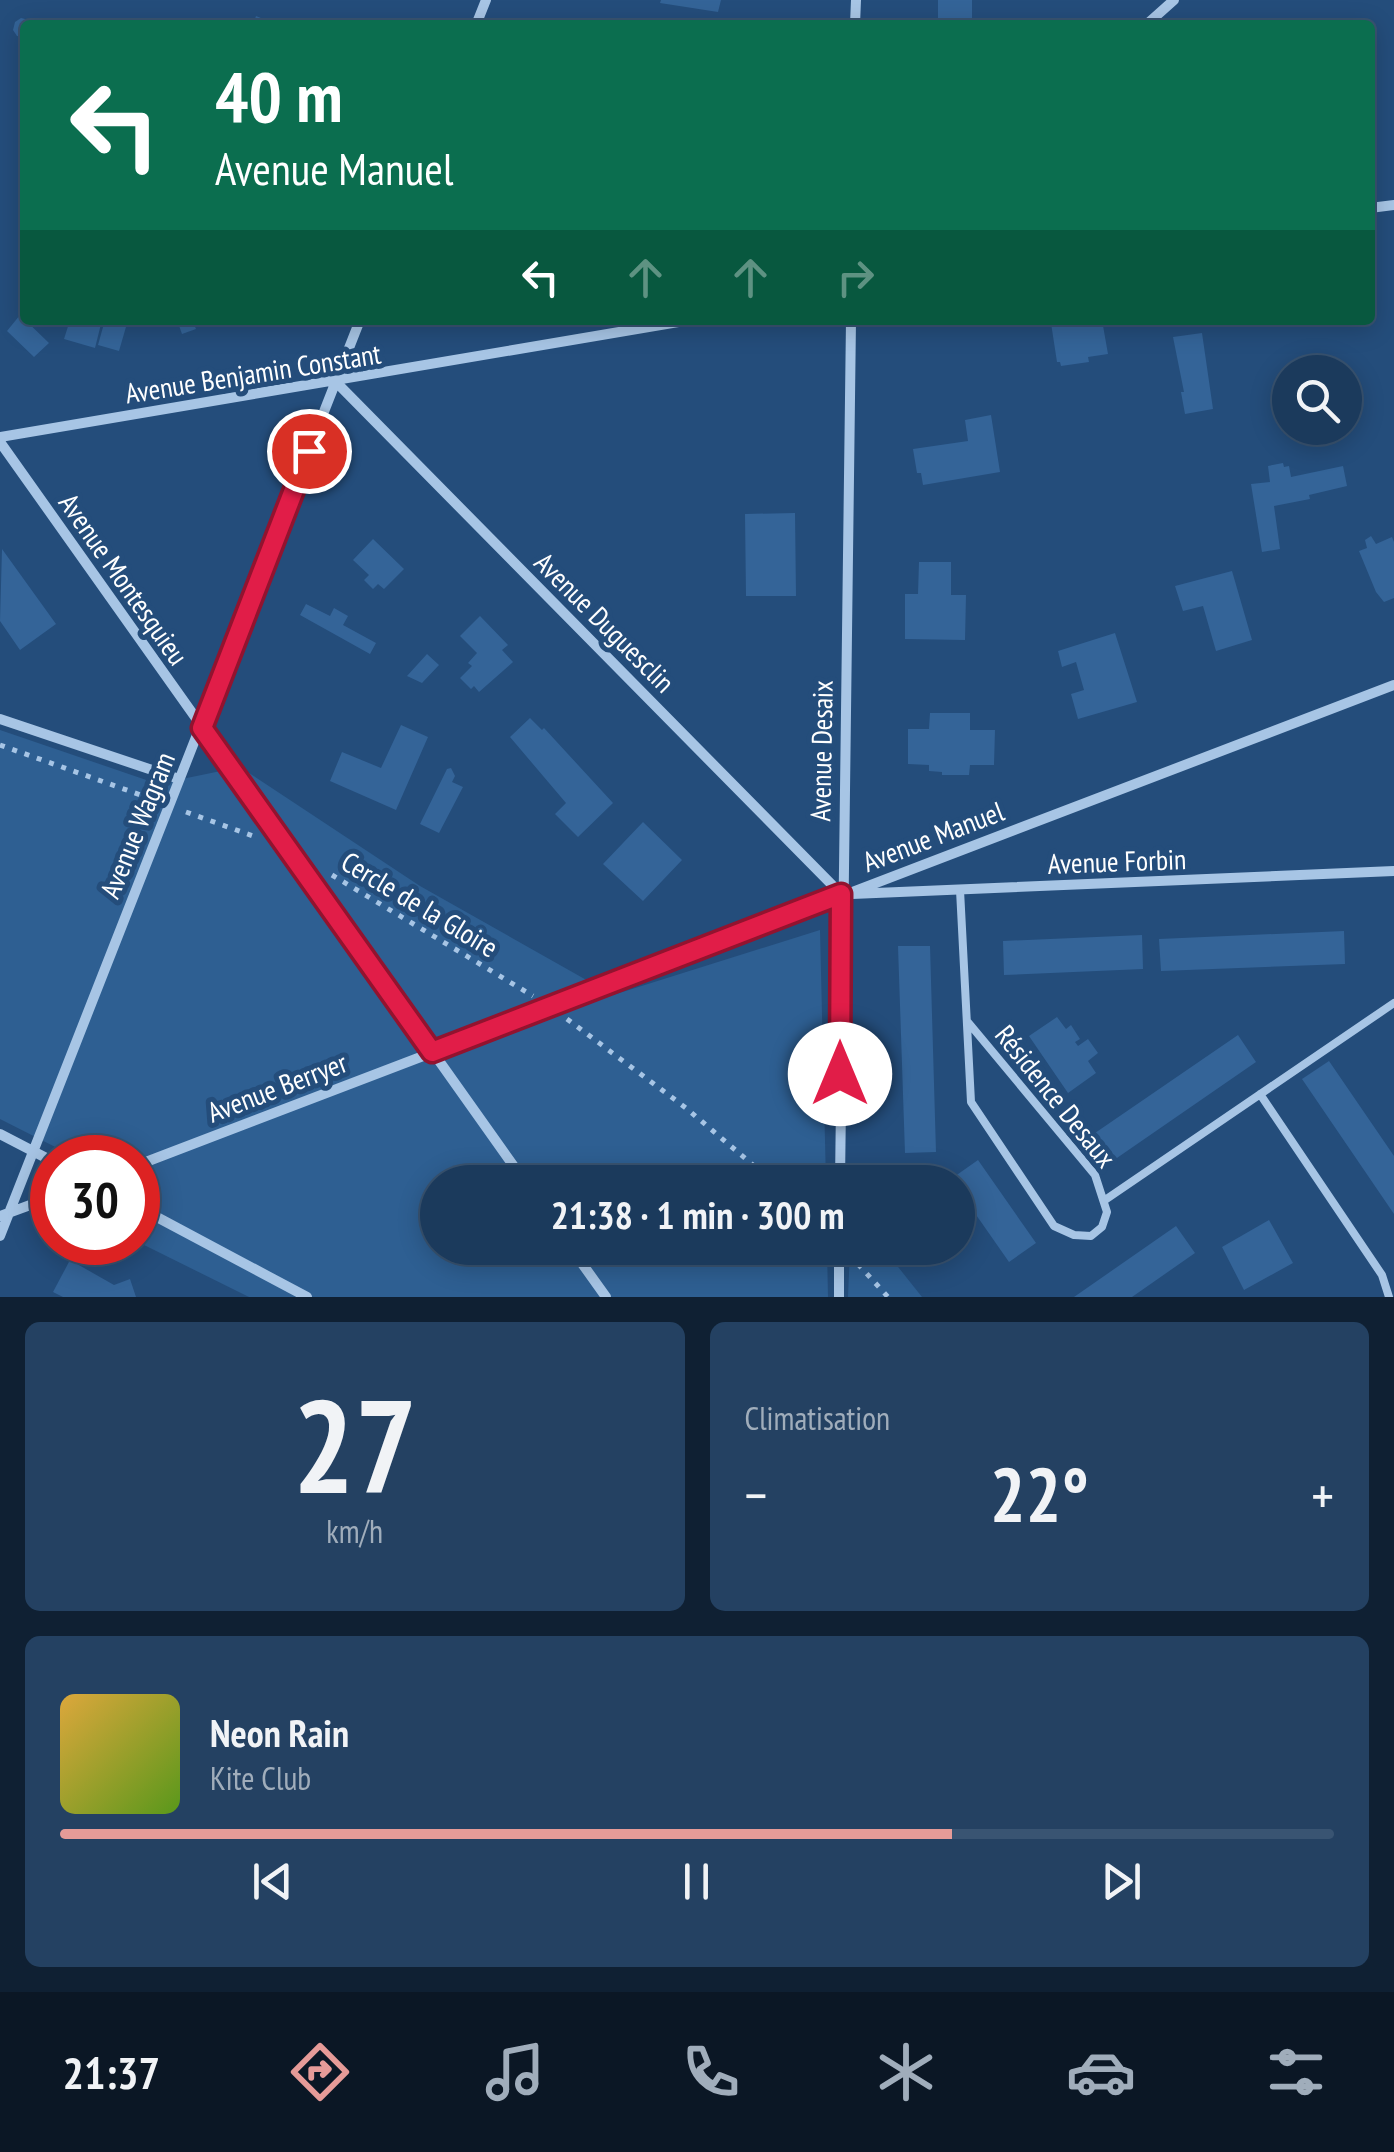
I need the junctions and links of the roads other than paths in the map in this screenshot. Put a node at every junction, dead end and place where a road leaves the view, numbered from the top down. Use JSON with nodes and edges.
{"nodes":[{"id":1,"x":1174,"y":0,"type":"edge"},
{"id":2,"x":1152,"y":20,"type":"edge"},
{"id":3,"x":358,"y":325,"type":"edge"},
{"id":4,"x":661,"y":325,"type":"edge"},
{"id":5,"x":850,"y":325,"type":"edge"},
{"id":6,"x":336,"y":382,"type":"junction"},
{"id":7,"x":0,"y":440,"type":"edge"},
{"id":8,"x":1394,"y":686,"type":"edge"},
{"id":9,"x":0,"y":719,"type":"edge"},
{"id":10,"x":202,"y":728,"type":"junction"},
{"id":11,"x":179,"y":779,"type":"junction"},
{"id":12,"x":1394,"y":872,"type":"edge"},
{"id":13,"x":960,"y":890,"type":"junction"},
{"id":14,"x":841,"y":894,"type":"junction"},
{"id":15,"x":1394,"y":1003,"type":"edge"},
{"id":16,"x":967,"y":1022,"type":"junction"},
{"id":17,"x":432,"y":1052,"type":"junction"},
{"id":18,"x":1260,"y":1094,"type":"junction"},
{"id":19,"x":0,"y":1134,"type":"edge"},
{"id":20,"x":38,"y":1135,"type":"edge"},
{"id":21,"x":30,"y":1150,"type":"edge"},
{"id":22,"x":30,"y":1156,"type":"edge"},
{"id":23,"x":160,"y":1157,"type":"edge"},
{"id":24,"x":513,"y":1165,"type":"edge"},
{"id":25,"x":840,"y":1165,"type":"edge"},
{"id":26,"x":1105,"y":1200,"type":"junction"},
{"id":27,"x":30,"y":1205,"type":"edge"},
{"id":28,"x":5,"y":1214,"type":"edge"},
{"id":29,"x":160,"y":1219,"type":"edge"},
{"id":30,"x":0,"y":1236,"type":"edge"},
{"id":31,"x":583,"y":1265,"type":"edge"},
{"id":32,"x":839,"y":1265,"type":"edge"},
{"id":33,"x":306,"y":1297,"type":"edge"},
{"id":34,"x":606,"y":1297,"type":"edge"},
{"id":35,"x":838,"y":1297,"type":"edge"},
{"id":36,"x":1389,"y":1297,"type":"edge"}],
"edges":[{"from":1,"to":2,"type":"street"},
{"from":3,"to":6,"type":"street","name":"Avenue Wagram"},
{"from":4,"to":6,"type":"street","name":"Avenue Benjamin Constant"},
{"from":5,"to":14,"type":"street","name":"Avenue Desaix"},
{"from":6,"to":7,"type":"street","name":"Avenue Benjamin Constant"},
{"from":6,"to":10,"type":"street","name":"Avenue Wagram"},
{"from":6,"to":14,"type":"street","name":"Avenue Duguesclin"},
{"from":7,"to":10,"type":"street","name":"Avenue Montesquieu"},
{"from":8,"to":14,"type":"street","name":"Avenue Manuel"},
{"from":9,"to":11,"type":"street"},
{"from":10,"to":11,"type":"street","name":"Avenue Wagram"},
{"from":10,"to":17,"type":"street","name":"Avenue Montesquieu"},
{"from":11,"to":20,"type":"street","name":"Avenue Wagram"},
{"from":12,"to":13,"type":"street","name":"Avenue Forbin"},
{"from":13,"to":14,"type":"street","name":"Avenue Forbin"},
{"from":13,"to":16,"type":"lane","name":"Résidence Desaux"},
{"from":14,"to":17,"type":"street","name":"Avenue Manuel"},
{"from":14,"to":25,"type":"street","name":"Avenue Desaix"},
{"from":15,"to":18,"type":"lane","name":"Résidence Desaux"},
{"from":16,"to":26,"type":"lane","name":"Résidence Desaux"},
{"from":16,"to":26,"type":"lane","name":"Résidence Desaux"},
{"from":17,"to":23,"type":"street","name":"Avenue Berryer"},
{"from":17,"to":24,"type":"street","name":"Avenue Montesquieu"},
{"from":18,"to":26,"type":"lane","name":"Résidence Desaux"},
{"from":18,"to":36,"type":"lane"},
{"from":19,"to":21,"type":"street"},
{"from":22,"to":28,"type":"street","name":"Avenue Wagram"},
{"from":27,"to":28,"type":"street"},
{"from":28,"to":30,"type":"street","name":"Avenue Wagram"},
{"from":29,"to":33,"type":"street"},
{"from":31,"to":34,"type":"street"},
{"from":32,"to":35,"type":"street"}]}
